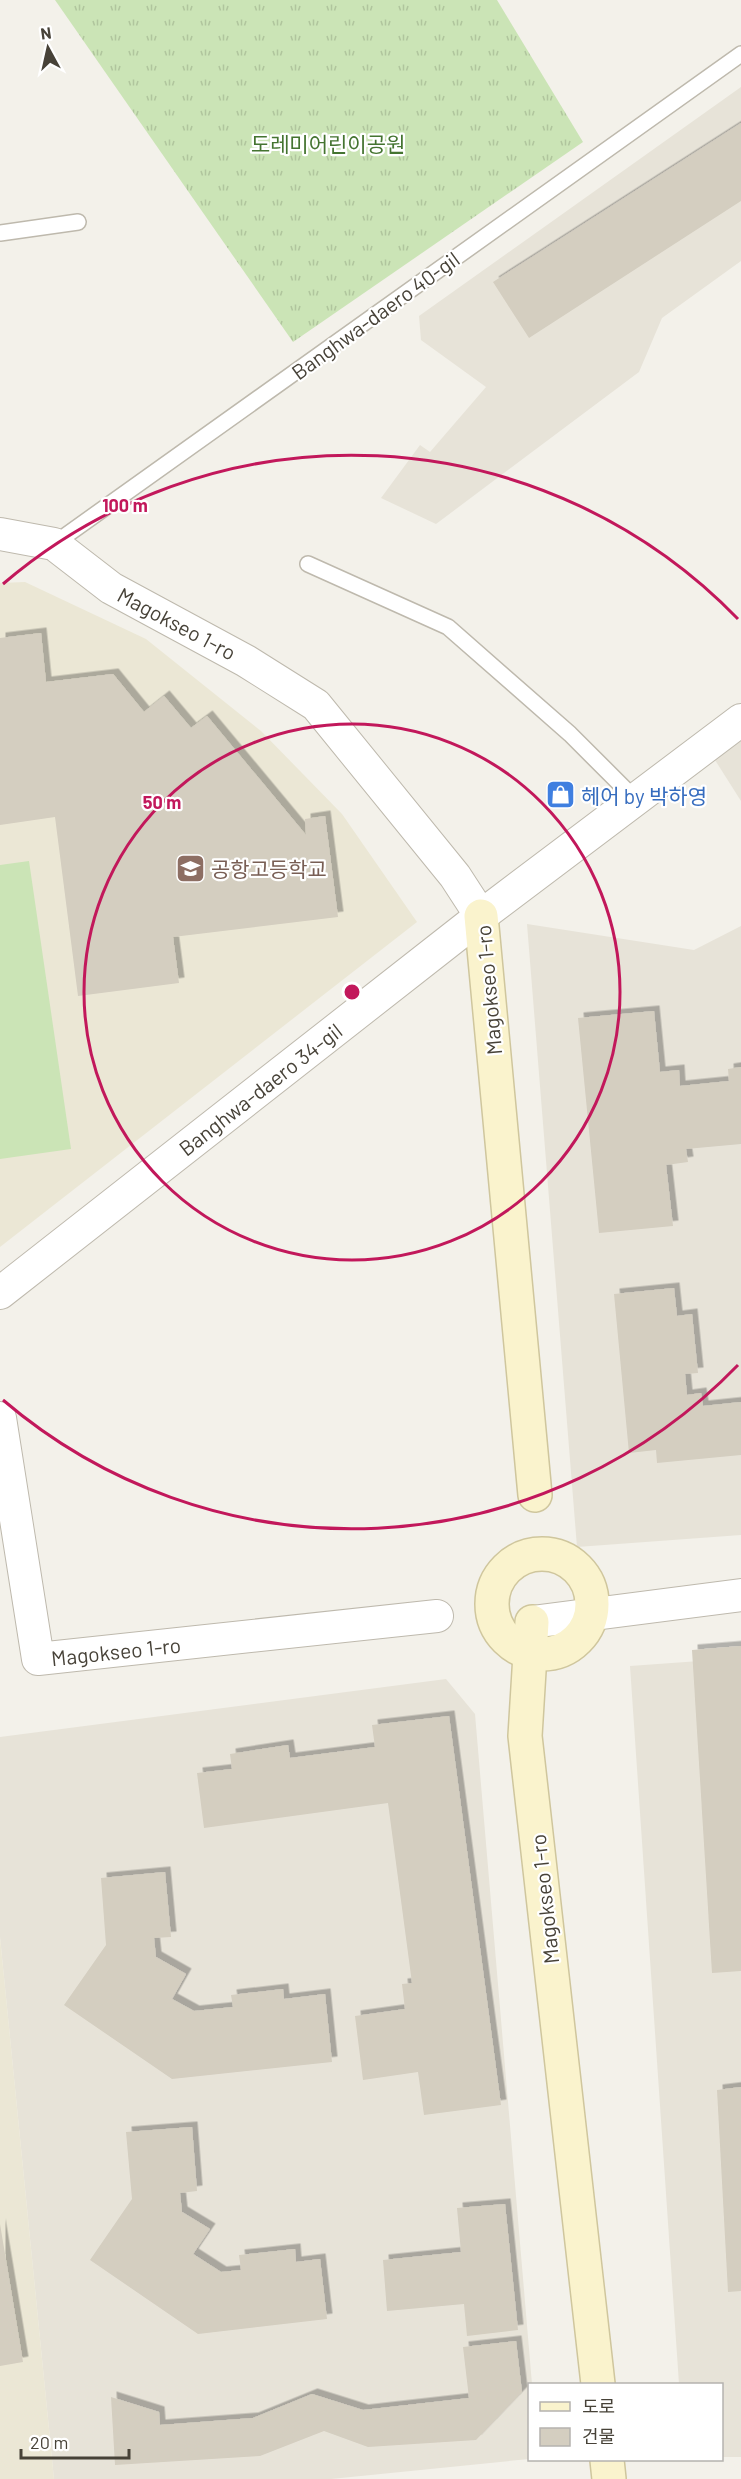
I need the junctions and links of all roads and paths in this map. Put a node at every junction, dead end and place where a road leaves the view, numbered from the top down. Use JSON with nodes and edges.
{"nodes":[{"id":1,"x":741,"y":54,"type":"edge"},
{"id":2,"x":78,"y":222,"type":"dead end"},
{"id":3,"x":0,"y":233,"type":"edge"},
{"id":4,"x":0,"y":534,"type":"edge"},
{"id":5,"x":54,"y":544,"type":"junction"},
{"id":6,"x":308,"y":564,"type":"dead end"},
{"id":7,"x":741,"y":720,"type":"edge"},
{"id":8,"x":635,"y":799,"type":"junction"},
{"id":9,"x":481,"y":916,"type":"junction"},
{"id":10,"x":0,"y":1293,"type":"edge"},
{"id":11,"x":0,"y":1418,"type":"edge"},
{"id":12,"x":535,"y":1495,"type":"dead end"},
{"id":13,"x":741,"y":1595,"type":"edge"},
{"id":14,"x":437,"y":1616,"type":"dead end"},
{"id":15,"x":532,"y":1622,"type":"joint"},
{"id":16,"x":598,"y":2383,"type":"edge"},
{"id":17,"x":607,"y":2461,"type":"edge"},
{"id":18,"x":609,"y":2479,"type":"edge"}],
"edges":[{"from":1,"to":5,"type":"lane","name":"Banghwa-daero 40-gil"},
{"from":2,"to":3,"type":"lane"},
{"from":4,"to":5,"type":"street"},
{"from":5,"to":9,"type":"street","name":"Magokseo 1-ro"},
{"from":6,"to":8,"type":"lane"},
{"from":7,"to":8,"type":"street","name":"Banghwa-daero 34-gil"},
{"from":8,"to":9,"type":"street","name":"Banghwa-daero 34-gil"},
{"from":9,"to":10,"type":"street","name":"Banghwa-daero 34-gil"},
{"from":9,"to":12,"type":"street","name":"Magokseo 1-ro"},
{"from":11,"to":14,"type":"street","name":"Magokseo 1-ro"},
{"from":13,"to":15,"type":"street","name":"Magokseo 1-ro"},
{"from":15,"to":16,"type":"street","name":"Magokseo 1-ro"},
{"from":17,"to":18,"type":"street"}]}
